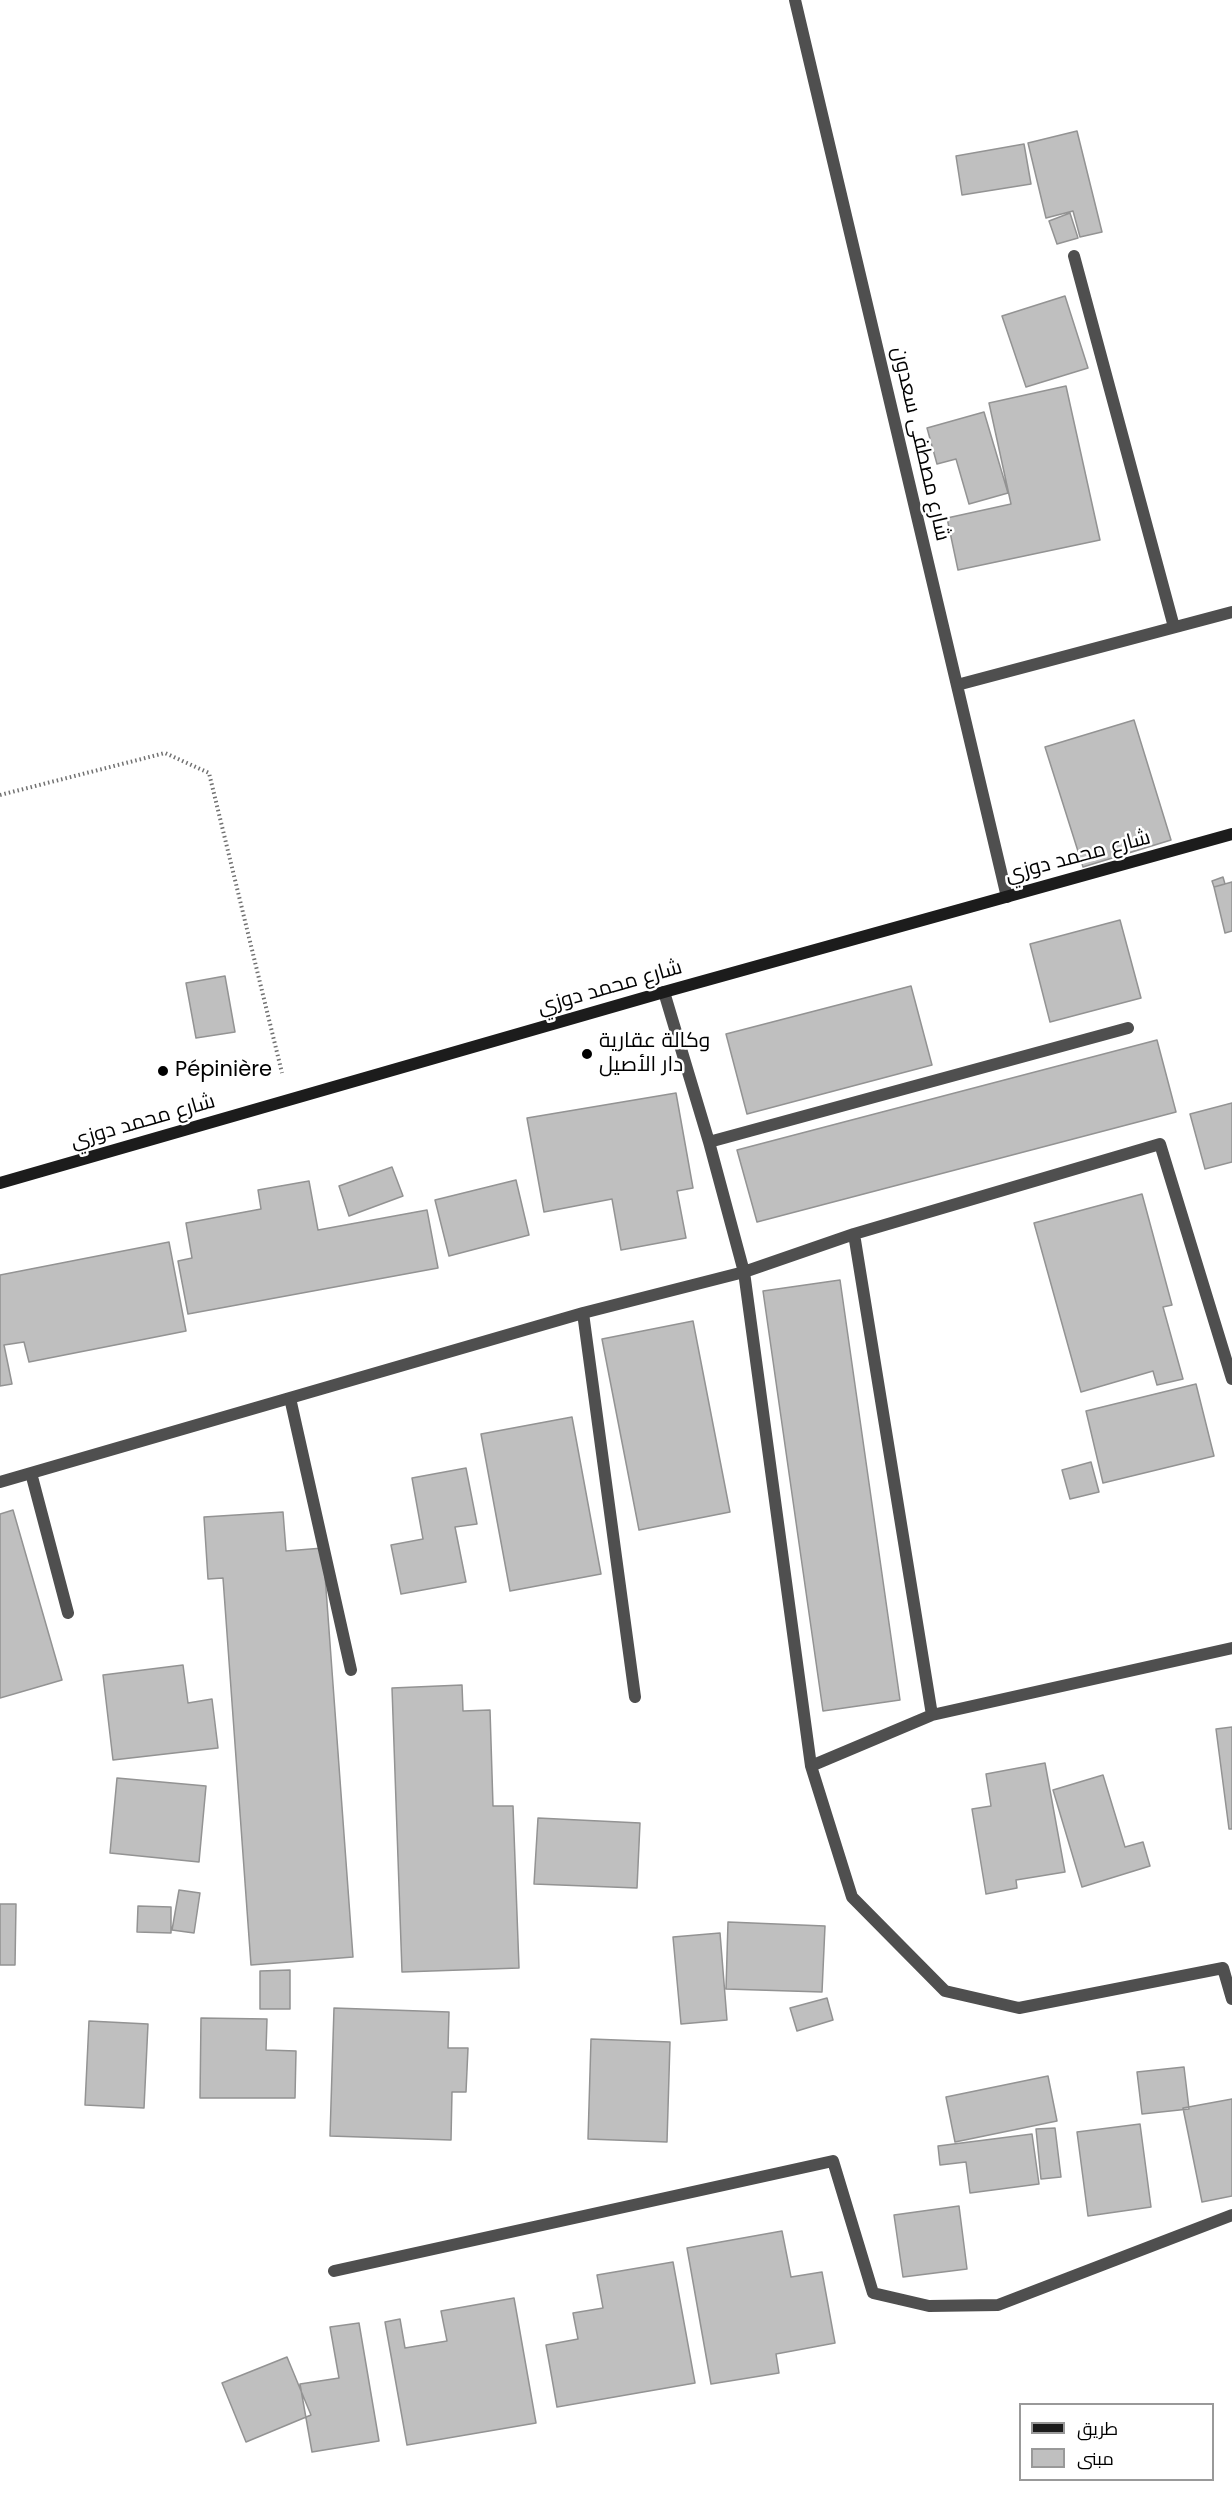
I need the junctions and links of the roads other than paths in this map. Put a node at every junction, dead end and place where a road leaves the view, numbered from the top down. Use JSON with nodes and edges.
{"nodes":[{"id":1,"x":795,"y":0,"type":"edge"},
{"id":2,"x":1074,"y":256,"type":"dead end"},
{"id":3,"x":1232,"y":612,"type":"edge"},
{"id":4,"x":1174,"y":627,"type":"junction"},
{"id":5,"x":957,"y":685,"type":"junction"},
{"id":6,"x":1232,"y":834,"type":"edge"},
{"id":7,"x":1007,"y":897,"type":"junction"},
{"id":8,"x":664,"y":992,"type":"junction"},
{"id":9,"x":1128,"y":1028,"type":"dead end"},
{"id":10,"x":709,"y":1142,"type":"junction"},
{"id":11,"x":0,"y":1183,"type":"edge"},
{"id":12,"x":854,"y":1234,"type":"junction"},
{"id":13,"x":744,"y":1272,"type":"junction"},
{"id":14,"x":583,"y":1313,"type":"junction"},
{"id":15,"x":1232,"y":1379,"type":"edge"},
{"id":16,"x":290,"y":1398,"type":"junction"},
{"id":17,"x":31,"y":1473,"type":"junction"},
{"id":18,"x":0,"y":1482,"type":"edge"},
{"id":19,"x":68,"y":1613,"type":"dead end"},
{"id":20,"x":1232,"y":1648,"type":"edge"},
{"id":21,"x":351,"y":1670,"type":"dead end"},
{"id":22,"x":635,"y":1697,"type":"dead end"},
{"id":23,"x":932,"y":1715,"type":"junction"},
{"id":24,"x":811,"y":1766,"type":"junction"},
{"id":25,"x":1228,"y":1967,"type":"edge"},
{"id":26,"x":1232,"y":1999,"type":"edge"},
{"id":27,"x":1232,"y":2215,"type":"edge"},
{"id":28,"x":334,"y":2271,"type":"dead end"}],
"edges":[{"from":1,"to":5,"type":"street","name":"شارع مصطفى سعدون"},
{"from":2,"to":4,"type":"street"},
{"from":3,"to":4,"type":"street"},
{"from":4,"to":5,"type":"street"},
{"from":5,"to":7,"type":"street","name":"شارع مصطفى سعدون"},
{"from":6,"to":7,"type":"street","name":"شارع محمد دوزي"},
{"from":7,"to":8,"type":"street","name":"شارع محمد دوزي"},
{"from":8,"to":10,"type":"street"},
{"from":8,"to":11,"type":"street","name":"شارع محمد دوزي"},
{"from":9,"to":10,"type":"street"},
{"from":10,"to":13,"type":"street"},
{"from":12,"to":13,"type":"street"},
{"from":12,"to":15,"type":"street"},
{"from":12,"to":23,"type":"street"},
{"from":13,"to":14,"type":"street"},
{"from":13,"to":24,"type":"street"},
{"from":14,"to":16,"type":"street"},
{"from":14,"to":22,"type":"street"},
{"from":16,"to":17,"type":"street"},
{"from":16,"to":21,"type":"street"},
{"from":17,"to":18,"type":"street"},
{"from":17,"to":19,"type":"street"},
{"from":20,"to":23,"type":"street"},
{"from":23,"to":24,"type":"street"},
{"from":24,"to":25,"type":"street"},
{"from":25,"to":26,"type":"street"},
{"from":27,"to":28,"type":"street"}]}
